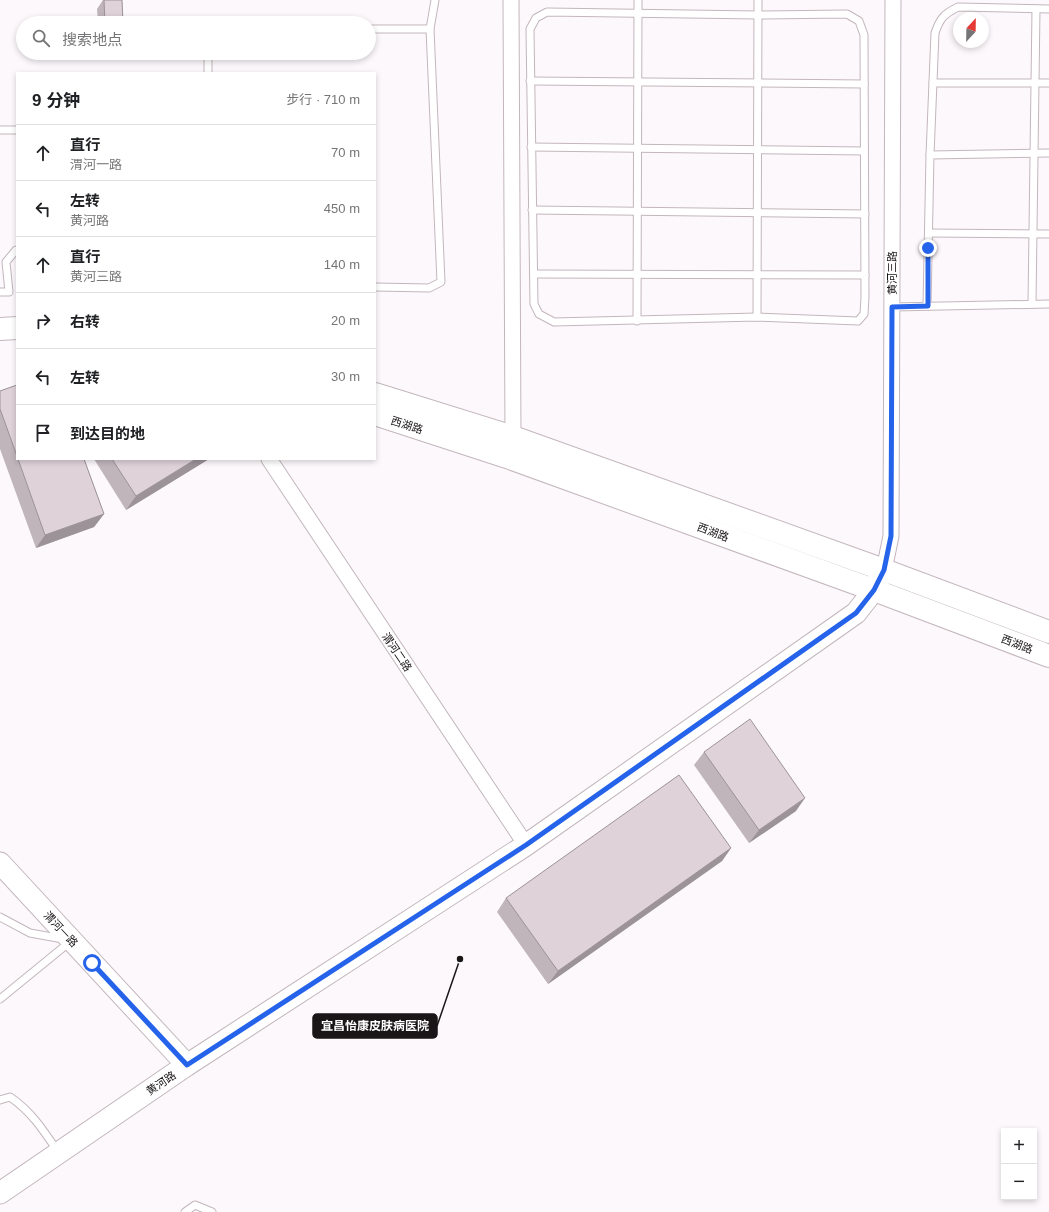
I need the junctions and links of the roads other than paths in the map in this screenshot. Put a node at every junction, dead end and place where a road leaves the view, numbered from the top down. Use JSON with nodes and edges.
{"nodes":[{"id":1,"x":435,"y":0,"type":"edge"},
{"id":2,"x":511,"y":0,"type":"edge"},
{"id":3,"x":638,"y":0,"type":"edge"},
{"id":4,"x":758,"y":0,"type":"edge"},
{"id":5,"x":893,"y":0,"type":"edge"},
{"id":6,"x":1036,"y":9,"type":"junction"},
{"id":7,"x":1049,"y":9,"type":"edge"},
{"id":8,"x":638,"y":12,"type":"junction"},
{"id":9,"x":758,"y":15,"type":"junction"},
{"id":10,"x":376,"y":29,"type":"edge"},
{"id":11,"x":430,"y":29,"type":"junction"},
{"id":12,"x":208,"y":60,"type":"edge"},
{"id":13,"x":208,"y":72,"type":"edge"},
{"id":14,"x":530,"y":81,"type":"junction"},
{"id":15,"x":638,"y":82,"type":"junction"},
{"id":16,"x":758,"y":83,"type":"junction"},
{"id":17,"x":933,"y":83,"type":"junction"},
{"id":18,"x":1035,"y":83,"type":"junction"},
{"id":19,"x":1049,"y":83,"type":"edge"},
{"id":20,"x":864,"y":84,"type":"junction"},
{"id":21,"x":0,"y":130,"type":"edge"},
{"id":22,"x":16,"y":130,"type":"edge"},
{"id":23,"x":531,"y":147,"type":"junction"},
{"id":24,"x":638,"y":148,"type":"junction"},
{"id":25,"x":758,"y":150,"type":"junction"},
{"id":26,"x":864,"y":151,"type":"junction"},
{"id":27,"x":1049,"y":153,"type":"edge"},
{"id":28,"x":1034,"y":154,"type":"junction"},
{"id":29,"x":930,"y":155,"type":"junction"},
{"id":30,"x":532,"y":210,"type":"junction"},
{"id":31,"x":637,"y":211,"type":"junction"},
{"id":32,"x":758,"y":212,"type":"junction"},
{"id":33,"x":865,"y":214,"type":"junction"},
{"id":34,"x":929,"y":233,"type":"junction"},
{"id":35,"x":1033,"y":234,"type":"junction"},
{"id":36,"x":1049,"y":234,"type":"edge"},
{"id":37,"x":16,"y":250,"type":"edge"},
{"id":38,"x":534,"y":274,"type":"junction"},
{"id":39,"x":637,"y":275,"type":"junction"},
{"id":40,"x":758,"y":275,"type":"junction"},
{"id":41,"x":865,"y":275,"type":"junction"},
{"id":42,"x":376,"y":287,"type":"edge"},
{"id":43,"x":0,"y":292,"type":"edge"},
{"id":44,"x":1032,"y":304,"type":"junction"},
{"id":45,"x":1049,"y":304,"type":"edge"},
{"id":46,"x":928,"y":306,"type":"junction"},
{"id":47,"x":892,"y":307,"type":"junction"},
{"id":48,"x":757,"y":317,"type":"junction"},
{"id":49,"x":637,"y":321,"type":"junction"},
{"id":50,"x":16,"y":328,"type":"edge"},
{"id":51,"x":0,"y":329,"type":"edge"},
{"id":52,"x":0,"y":343,"type":"edge"},
{"id":53,"x":16,"y":343,"type":"edge"},
{"id":54,"x":376,"y":394,"type":"edge"},
{"id":55,"x":376,"y":414,"type":"edge"},
{"id":56,"x":513,"y":437,"type":"junction"},
{"id":57,"x":270,"y":460,"type":"edge"},
{"id":58,"x":884,"y":570,"type":"junction"},
{"id":59,"x":874,"y":590,"type":"junction"},
{"id":60,"x":1049,"y":632,"type":"edge"},
{"id":61,"x":1049,"y":656,"type":"edge"},
{"id":62,"x":526,"y":845,"type":"junction"},
{"id":63,"x":0,"y":863,"type":"edge"},
{"id":64,"x":0,"y":917,"type":"edge"},
{"id":65,"x":71,"y":941,"type":"junction"},
{"id":66,"x":0,"y":999,"type":"edge"},
{"id":67,"x":187,"y":1065,"type":"junction"},
{"id":68,"x":0,"y":1100,"type":"edge"},
{"id":69,"x":59,"y":1152,"type":"junction"},
{"id":70,"x":0,"y":1193,"type":"edge"},
{"id":71,"x":185,"y":1212,"type":"edge"},
{"id":72,"x":212,"y":1212,"type":"edge"}],
"edges":[{"from":1,"to":11,"type":"lane"},
{"from":2,"to":56,"type":"street"},
{"from":3,"to":8,"type":"lane"},
{"from":4,"to":9,"type":"lane"},
{"from":5,"to":47,"type":"street","name":"黄河三路"},
{"from":6,"to":7,"type":"lane"},
{"from":6,"to":17,"type":"lane"},
{"from":6,"to":18,"type":"lane"},
{"from":8,"to":9,"type":"lane"},
{"from":8,"to":14,"type":"lane"},
{"from":8,"to":15,"type":"lane"},
{"from":9,"to":16,"type":"lane"},
{"from":9,"to":20,"type":"lane"},
{"from":10,"to":11,"type":"lane"},
{"from":11,"to":42,"type":"lane"},
{"from":12,"to":13,"type":"lane"},
{"from":14,"to":15,"type":"lane"},
{"from":14,"to":23,"type":"lane"},
{"from":15,"to":16,"type":"lane"},
{"from":15,"to":24,"type":"lane"},
{"from":16,"to":20,"type":"lane"},
{"from":16,"to":25,"type":"lane"},
{"from":17,"to":18,"type":"lane"},
{"from":17,"to":29,"type":"lane"},
{"from":18,"to":19,"type":"lane"},
{"from":18,"to":28,"type":"lane"},
{"from":20,"to":26,"type":"lane"},
{"from":21,"to":22,"type":"lane"},
{"from":23,"to":24,"type":"lane"},
{"from":23,"to":30,"type":"lane"},
{"from":24,"to":25,"type":"lane"},
{"from":24,"to":31,"type":"lane"},
{"from":25,"to":26,"type":"lane"},
{"from":25,"to":32,"type":"lane"},
{"from":26,"to":33,"type":"lane"},
{"from":27,"to":28,"type":"lane"},
{"from":28,"to":29,"type":"lane"},
{"from":28,"to":35,"type":"lane"},
{"from":29,"to":34,"type":"lane"},
{"from":30,"to":31,"type":"lane"},
{"from":30,"to":38,"type":"lane"},
{"from":31,"to":32,"type":"lane"},
{"from":31,"to":39,"type":"lane"},
{"from":32,"to":33,"type":"lane"},
{"from":32,"to":40,"type":"lane"},
{"from":33,"to":41,"type":"lane"},
{"from":34,"to":35,"type":"lane"},
{"from":34,"to":46,"type":"lane"},
{"from":35,"to":36,"type":"lane"},
{"from":35,"to":44,"type":"lane"},
{"from":37,"to":43,"type":"lane"},
{"from":38,"to":39,"type":"lane"},
{"from":38,"to":49,"type":"lane"},
{"from":39,"to":40,"type":"lane"},
{"from":39,"to":49,"type":"lane"},
{"from":40,"to":41,"type":"lane"},
{"from":40,"to":48,"type":"lane"},
{"from":41,"to":48,"type":"lane"},
{"from":44,"to":45,"type":"lane"},
{"from":44,"to":46,"type":"lane"},
{"from":46,"to":47,"type":"lane"},
{"from":47,"to":58,"type":"street","name":"黄河三路"},
{"from":48,"to":49,"type":"lane"},
{"from":50,"to":51,"type":"main road"},
{"from":52,"to":53,"type":"main road"},
{"from":54,"to":56,"type":"main road","name":"西湖路"},
{"from":55,"to":59,"type":"main road","name":"西湖路"},
{"from":56,"to":58,"type":"main road","name":"西湖路"},
{"from":57,"to":62,"type":"street","name":"渭河二路"},
{"from":58,"to":59,"type":"main road","name":"黄河路"},
{"from":58,"to":60,"type":"main road","name":"西湖路"},
{"from":59,"to":61,"type":"main road","name":"西湖路"},
{"from":59,"to":62,"type":"main road","name":"黄河路"},
{"from":62,"to":67,"type":"main road","name":"黄河路"},
{"from":63,"to":65,"type":"main road","name":"渭河一路"},
{"from":64,"to":65,"type":"lane"},
{"from":65,"to":66,"type":"lane"},
{"from":65,"to":67,"type":"main road","name":"渭河一路"},
{"from":67,"to":69,"type":"main road","name":"黄河路"},
{"from":68,"to":69,"type":"lane"},
{"from":69,"to":70,"type":"main road","name":"黄河路"},
{"from":71,"to":72,"type":"lane"}]}
